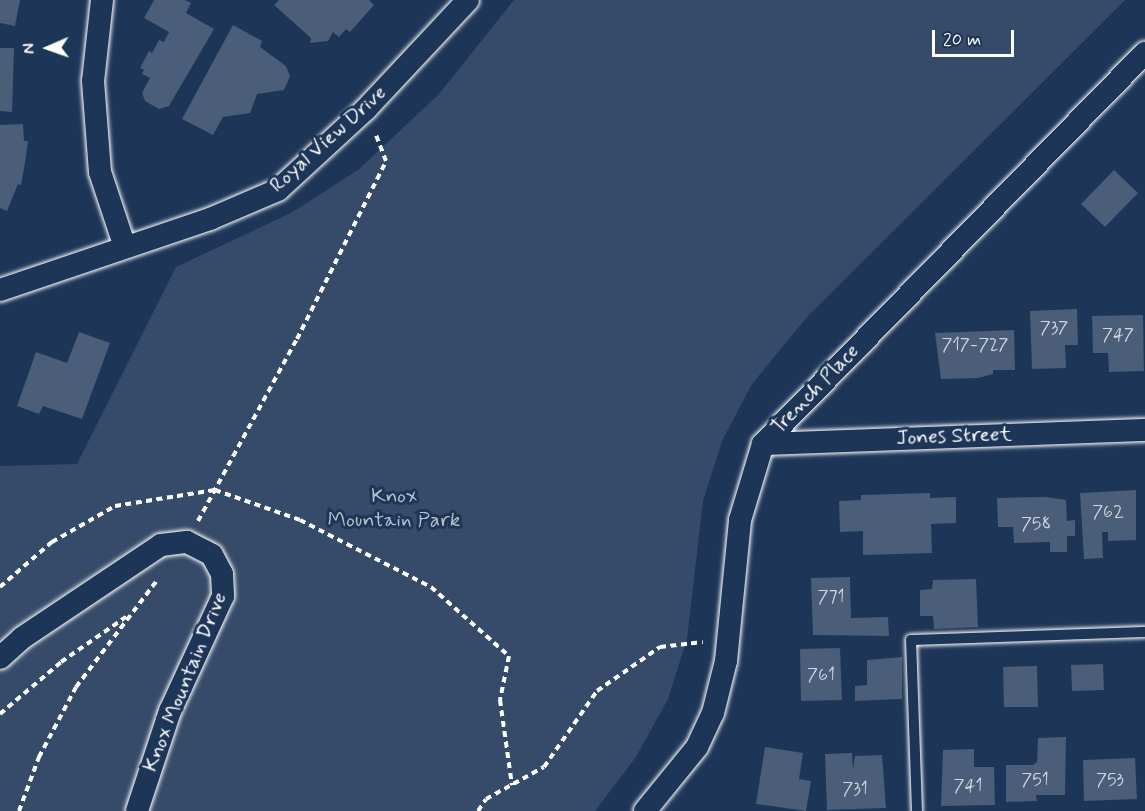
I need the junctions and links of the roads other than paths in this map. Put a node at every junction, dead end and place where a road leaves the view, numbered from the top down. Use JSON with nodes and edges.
{"nodes":[{"id":1,"x":102,"y":0,"type":"edge"},
{"id":2,"x":468,"y":0,"type":"edge"},
{"id":3,"x":1145,"y":53,"type":"edge"},
{"id":4,"x":125,"y":247,"type":"junction"},
{"id":5,"x":0,"y":290,"type":"edge"},
{"id":6,"x":1145,"y":430,"type":"edge"},
{"id":7,"x":763,"y":444,"type":"junction"},
{"id":8,"x":1145,"y":632,"type":"edge"},
{"id":9,"x":0,"y":658,"type":"edge"},
{"id":10,"x":137,"y":811,"type":"edge"},
{"id":11,"x":645,"y":811,"type":"edge"},
{"id":12,"x":917,"y":811,"type":"edge"}],
"edges":[{"from":1,"to":4,"type":"street"},
{"from":2,"to":4,"type":"street","name":"Royal View Drive"},
{"from":3,"to":7,"type":"street","name":"Trench Place"},
{"from":4,"to":5,"type":"street","name":"Royal View Drive"},
{"from":6,"to":7,"type":"street","name":"Jones Street"},
{"from":7,"to":11,"type":"street","name":"Trench Place"},
{"from":8,"to":12,"type":"lane"},
{"from":9,"to":10,"type":"street","name":"Knox Mountain Drive"}]}
